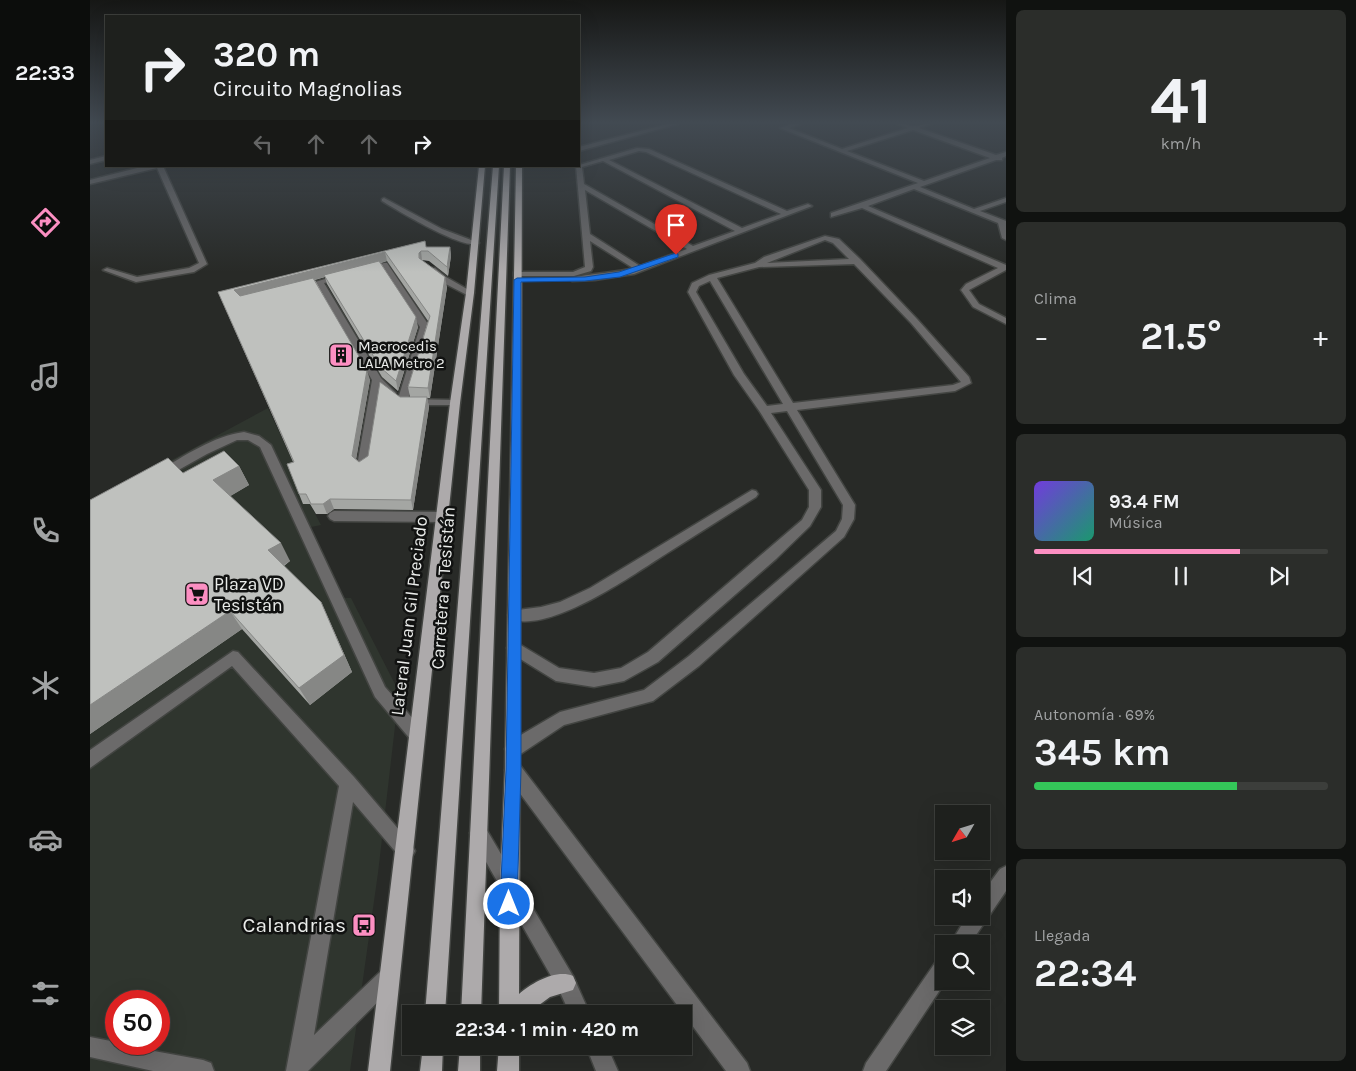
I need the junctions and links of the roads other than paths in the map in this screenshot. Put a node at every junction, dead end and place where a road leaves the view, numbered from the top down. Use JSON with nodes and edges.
{"nodes":[{"id":1,"x":122,"y":172,"type":"edge"},
{"id":2,"x":161,"y":172,"type":"edge"},
{"id":3,"x":483,"y":172,"type":"edge"},
{"id":4,"x":496,"y":172,"type":"edge"},
{"id":5,"x":505,"y":172,"type":"edge"},
{"id":6,"x":519,"y":172,"type":"edge"},
{"id":7,"x":580,"y":172,"type":"edge"},
{"id":8,"x":628,"y":172,"type":"edge"},
{"id":9,"x":695,"y":172,"type":"edge"},
{"id":10,"x":893,"y":172,"type":"edge"},
{"id":11,"x":957,"y":172,"type":"edge"},
{"id":12,"x":90,"y":182,"type":"edge"},
{"id":13,"x":923,"y":184,"type":"junction"},
{"id":14,"x":581,"y":185,"type":"junction"},
{"id":15,"x":914,"y":187,"type":"junction"},
{"id":16,"x":384,"y":200,"type":"dead end"},
{"id":17,"x":1006,"y":200,"type":"edge"},
{"id":18,"x":808,"y":206,"type":"dead end"},
{"id":19,"x":862,"y":206,"type":"junction"},
{"id":20,"x":519,"y":208,"type":"junction"},
{"id":21,"x":974,"y":211,"type":"junction"},
{"id":22,"x":787,"y":214,"type":"junction"},
{"id":23,"x":494,"y":215,"type":"junction"},
{"id":24,"x":834,"y":215,"type":"dead end"},
{"id":25,"x":1003,"y":223,"type":"edge"},
{"id":26,"x":519,"y":227,"type":"junction"},
{"id":27,"x":742,"y":231,"type":"junction"},
{"id":28,"x":586,"y":235,"type":"junction"},
{"id":29,"x":1006,"y":238,"type":"edge"},
{"id":30,"x":475,"y":243,"type":"junction"},
{"id":31,"x":693,"y":249,"type":"junction"},
{"id":32,"x":857,"y":261,"type":"junction"},
{"id":33,"x":425,"y":264,"type":"edge"},
{"id":34,"x":759,"y":265,"type":"junction"},
{"id":35,"x":640,"y":268,"type":"junction"},
{"id":36,"x":1006,"y":268,"type":"edge"},
{"id":37,"x":107,"y":270,"type":"dead end"},
{"id":38,"x":517,"y":277,"type":"junction"},
{"id":39,"x":712,"y":277,"type":"junction"},
{"id":40,"x":470,"y":293,"type":"junction"},
{"id":41,"x":1006,"y":321,"type":"edge"},
{"id":42,"x":377,"y":380,"type":"junction"},
{"id":43,"x":402,"y":402,"type":"junction"},
{"id":44,"x":456,"y":403,"type":"junction"},
{"id":45,"x":791,"y":408,"type":"junction"},
{"id":46,"x":764,"y":410,"type":"junction"},
{"id":47,"x":363,"y":466,"type":"edge"},
{"id":48,"x":150,"y":480,"type":"edge"},
{"id":49,"x":752,"y":494,"type":"dead end"},
{"id":50,"x":334,"y":516,"type":"dead end"},
{"id":51,"x":444,"y":517,"type":"junction"},
{"id":52,"x":515,"y":615,"type":"junction"},
{"id":53,"x":514,"y":648,"type":"junction"},
{"id":54,"x":417,"y":735,"type":"junction"},
{"id":55,"x":513,"y":748,"type":"junction"},
{"id":56,"x":90,"y":760,"type":"edge"},
{"id":57,"x":513,"y":770,"type":"junction"},
{"id":58,"x":348,"y":783,"type":"junction"},
{"id":59,"x":479,"y":832,"type":"junction"},
{"id":60,"x":406,"y":850,"type":"junction"},
{"id":61,"x":1006,"y":875,"type":"edge"},
{"id":62,"x":509,"y":885,"type":"junction"},
{"id":63,"x":990,"y":899,"type":"edge"},
{"id":64,"x":389,"y":977,"type":"junction"},
{"id":65,"x":935,"y":980,"type":"edge"},
{"id":66,"x":566,"y":983,"type":"junction"},
{"id":67,"x":436,"y":1005,"type":"edge"},
{"id":68,"x":471,"y":1005,"type":"edge"},
{"id":69,"x":511,"y":1005,"type":"edge"},
{"id":70,"x":521,"y":1005,"type":"edge"},
{"id":71,"x":576,"y":1005,"type":"edge"},
{"id":72,"x":90,"y":1047,"type":"edge"},
{"id":73,"x":432,"y":1055,"type":"edge"},
{"id":74,"x":470,"y":1055,"type":"edge"},
{"id":75,"x":509,"y":1055,"type":"edge"},
{"id":76,"x":600,"y":1055,"type":"edge"},
{"id":77,"x":298,"y":1067,"type":"edge"},
{"id":78,"x":202,"y":1071,"type":"edge"},
{"id":79,"x":379,"y":1071,"type":"edge"},
{"id":80,"x":431,"y":1071,"type":"edge"},
{"id":81,"x":469,"y":1071,"type":"edge"},
{"id":82,"x":508,"y":1071,"type":"edge"},
{"id":83,"x":607,"y":1071,"type":"edge"},
{"id":84,"x":739,"y":1071,"type":"edge"},
{"id":85,"x":874,"y":1071,"type":"edge"}],
"edges":[{"from":1,"to":12,"type":"street"},
{"from":2,"to":37,"type":"street"},
{"from":3,"to":23,"type":"main road","name":"Lateral Juan Gil Preciado"},
{"from":4,"to":23,"type":"main road","name":"Carretera a Tesistán"},
{"from":5,"to":23,"type":"main road","name":"Carretera a Tesistán"},
{"from":6,"to":20,"type":"main road"},
{"from":7,"to":14,"type":"street"},
{"from":8,"to":27,"type":"street"},
{"from":9,"to":22,"type":"street"},
{"from":10,"to":13,"type":"street"},
{"from":11,"to":13,"type":"street"},
{"from":13,"to":15,"type":"street"},
{"from":14,"to":28,"type":"street"},
{"from":14,"to":31,"type":"street"},
{"from":15,"to":19,"type":"street"},
{"from":15,"to":21,"type":"street"},
{"from":16,"to":30,"type":"street"},
{"from":17,"to":21,"type":"street"},
{"from":18,"to":22,"type":"street"},
{"from":19,"to":24,"type":"street"},
{"from":19,"to":36,"type":"street"},
{"from":20,"to":23,"type":"main road"},
{"from":20,"to":26,"type":"main road"},
{"from":21,"to":25,"type":"street"},
{"from":22,"to":27,"type":"street"},
{"from":23,"to":26,"type":"main road"},
{"from":23,"to":30,"type":"main road","name":"Lateral Juan Gil Preciado"},
{"from":23,"to":59,"type":"main road","name":"Carretera a Tesistán"},
{"from":23,"to":67,"type":"main road","name":"Carretera a Tesistán"},
{"from":25,"to":29,"type":"street"},
{"from":26,"to":38,"type":"main road"},
{"from":27,"to":31,"type":"street"},
{"from":28,"to":35,"type":"street"},
{"from":28,"to":38,"type":"street"},
{"from":30,"to":40,"type":"main road","name":"Lateral Juan Gil Preciado"},
{"from":31,"to":35,"type":"street"},
{"from":32,"to":34,"type":"street"},
{"from":32,"to":34,"type":"street"},
{"from":32,"to":45,"type":"street"},
{"from":33,"to":40,"type":"street"},
{"from":34,"to":39,"type":"street"},
{"from":35,"to":38,"type":"street"},
{"from":36,"to":41,"type":"street"},
{"from":38,"to":52,"type":"main road"},
{"from":39,"to":45,"type":"street"},
{"from":39,"to":46,"type":"street"},
{"from":40,"to":44,"type":"main road","name":"Lateral Juan Gil Preciado"},
{"from":42,"to":43,"type":"street"},
{"from":42,"to":43,"type":"street"},
{"from":42,"to":47,"type":"street"},
{"from":43,"to":44,"type":"street"},
{"from":44,"to":51,"type":"main road","name":"Lateral Juan Gil Preciado"},
{"from":45,"to":46,"type":"street"},
{"from":45,"to":55,"type":"street"},
{"from":46,"to":53,"type":"street"},
{"from":48,"to":54,"type":"street"},
{"from":49,"to":52,"type":"street"},
{"from":50,"to":51,"type":"street"},
{"from":51,"to":54,"type":"main road","name":"Lateral Juan Gil Preciado"},
{"from":52,"to":53,"type":"main road"},
{"from":53,"to":55,"type":"main road"},
{"from":54,"to":60,"type":"main road","name":"Lateral Juan Gil Preciado"},
{"from":55,"to":57,"type":"main road"},
{"from":56,"to":58,"type":"street"},
{"from":57,"to":62,"type":"main road"},
{"from":57,"to":84,"type":"street"},
{"from":58,"to":60,"type":"street"},
{"from":58,"to":77,"type":"street"},
{"from":59,"to":62,"type":"street"},
{"from":59,"to":68,"type":"main road","name":"Carretera a Tesistán"},
{"from":60,"to":64,"type":"main road","name":"Lateral Juan Gil Preciado"},
{"from":61,"to":63,"type":"street"},
{"from":62,"to":66,"type":"street"},
{"from":62,"to":69,"type":"main road"},
{"from":64,"to":77,"type":"street"},
{"from":64,"to":79,"type":"main road","name":"Lateral Juan Gil Preciado"},
{"from":65,"to":85,"type":"street"},
{"from":66,"to":70,"type":"main road"},
{"from":66,"to":71,"type":"street"},
{"from":72,"to":78,"type":"street"},
{"from":73,"to":80,"type":"main road"},
{"from":74,"to":81,"type":"main road"},
{"from":75,"to":82,"type":"main road"},
{"from":76,"to":83,"type":"street"}]}
